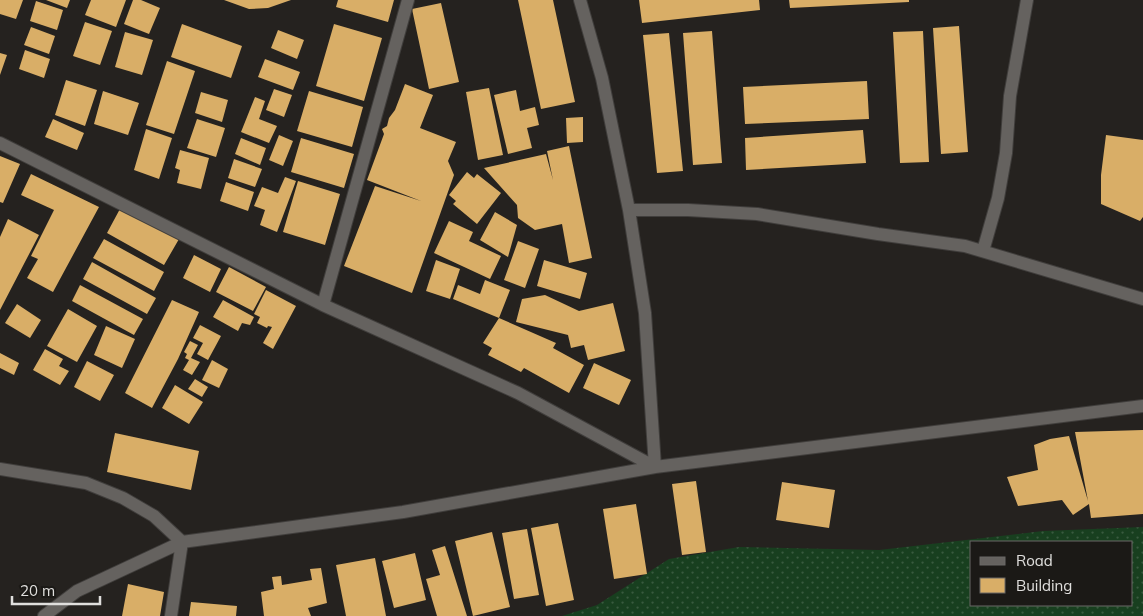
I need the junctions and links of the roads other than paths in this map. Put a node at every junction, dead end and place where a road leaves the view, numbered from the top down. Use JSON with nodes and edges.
{"nodes":[{"id":1,"x":408,"y":0,"type":"edge"},
{"id":2,"x":580,"y":0,"type":"edge"},
{"id":3,"x":1026,"y":0,"type":"edge"},
{"id":4,"x":0,"y":143,"type":"edge"},
{"id":5,"x":629,"y":210,"type":"junction"},
{"id":6,"x":983,"y":251,"type":"junction"},
{"id":7,"x":1143,"y":299,"type":"edge"},
{"id":8,"x":323,"y":305,"type":"junction"},
{"id":9,"x":1143,"y":406,"type":"edge"},
{"id":10,"x":655,"y":467,"type":"junction"},
{"id":11,"x":0,"y":469,"type":"edge"},
{"id":12,"x":182,"y":542,"type":"junction"},
{"id":13,"x":44,"y":616,"type":"edge"},
{"id":14,"x":171,"y":616,"type":"edge"}],
"edges":[{"from":1,"to":8,"type":"street"},
{"from":2,"to":5,"type":"street"},
{"from":3,"to":6,"type":"street"},
{"from":4,"to":8,"type":"street"},
{"from":5,"to":6,"type":"street"},
{"from":5,"to":10,"type":"street"},
{"from":6,"to":7,"type":"street"},
{"from":8,"to":10,"type":"street"},
{"from":9,"to":10,"type":"street"},
{"from":10,"to":12,"type":"street"},
{"from":11,"to":12,"type":"street"},
{"from":12,"to":13,"type":"street"},
{"from":12,"to":14,"type":"street"}]}
